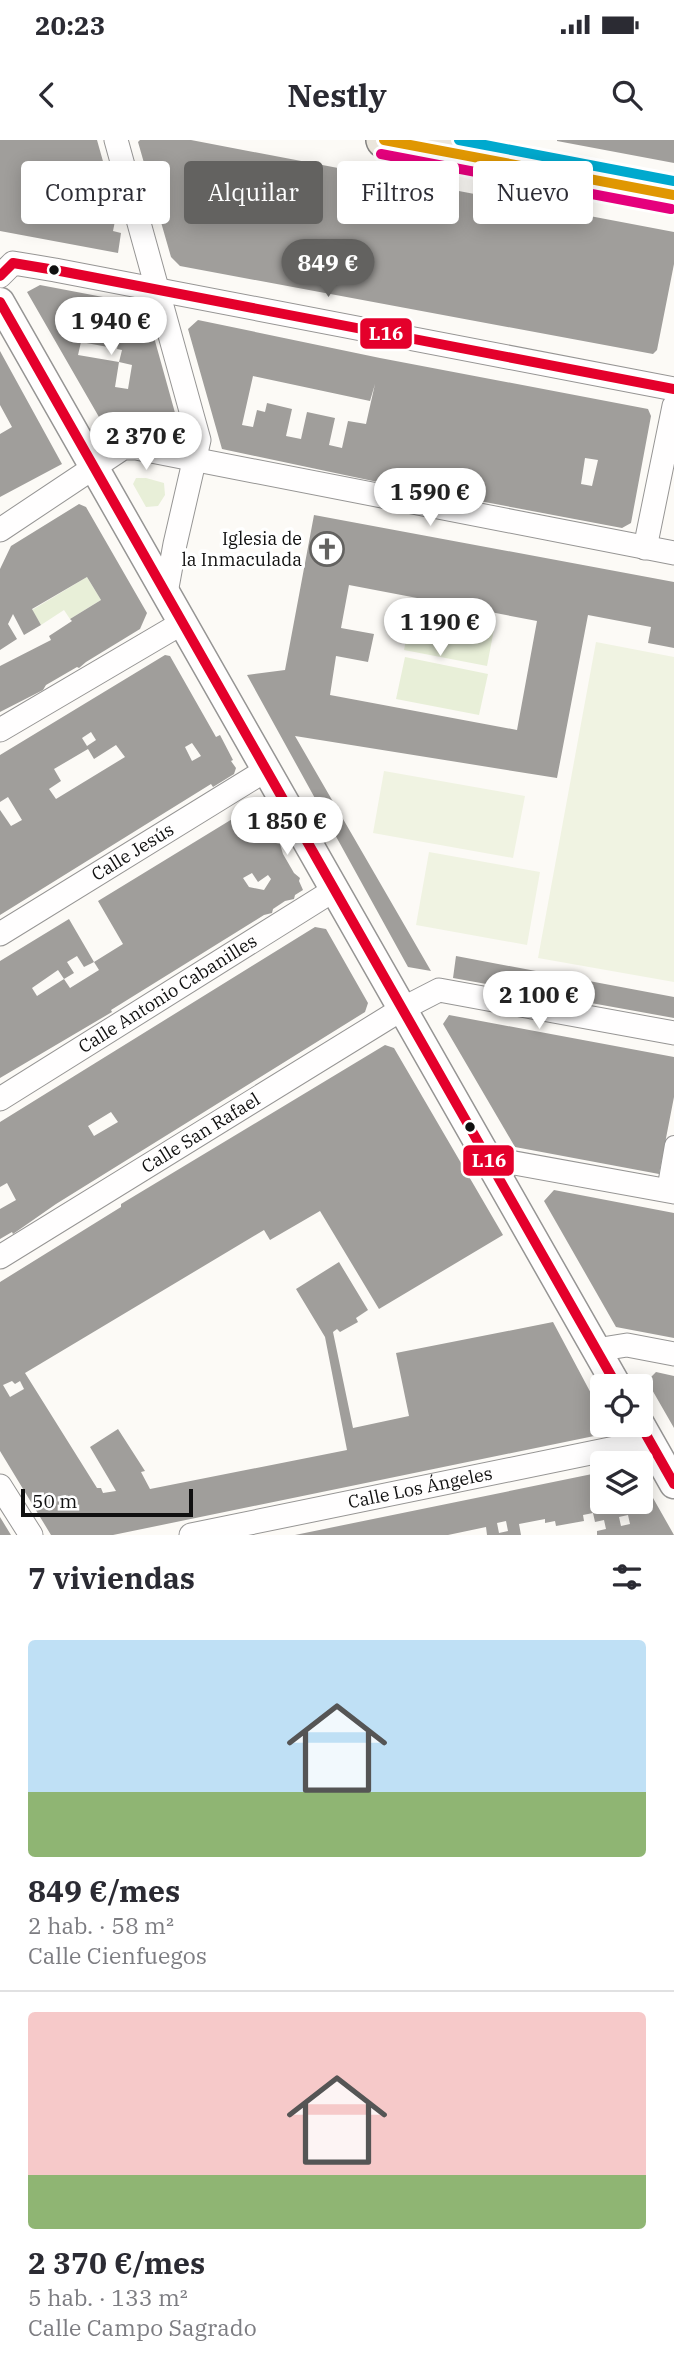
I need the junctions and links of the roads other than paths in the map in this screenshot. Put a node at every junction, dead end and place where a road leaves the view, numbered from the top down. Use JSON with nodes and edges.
{"nodes":[{"id":1,"x":116,"y":140,"type":"edge"},
{"id":2,"x":384,"y":140,"type":"edge"},
{"id":3,"x":674,"y":195,"type":"edge"},
{"id":4,"x":0,"y":276,"type":"edge"},
{"id":5,"x":157,"y":288,"type":"junction"},
{"id":6,"x":0,"y":302,"type":"edge"},
{"id":7,"x":674,"y":389,"type":"edge"},
{"id":8,"x":674,"y":406,"type":"edge"},
{"id":9,"x":195,"y":460,"type":"junction"},
{"id":10,"x":94,"y":468,"type":"junction"},
{"id":11,"x":0,"y":530,"type":"edge"},
{"id":12,"x":645,"y":548,"type":"junction"},
{"id":13,"x":674,"y":554,"type":"edge"},
{"id":14,"x":166,"y":593,"type":"junction"},
{"id":15,"x":182,"y":622,"type":"junction"},
{"id":16,"x":0,"y":730,"type":"edge"},
{"id":17,"x":266,"y":770,"type":"junction"},
{"id":18,"x":334,"y":890,"type":"junction"},
{"id":19,"x":0,"y":934,"type":"edge"},
{"id":20,"x":401,"y":1009,"type":"junction"},
{"id":21,"x":674,"y":1034,"type":"edge"},
{"id":22,"x":0,"y":1099,"type":"edge"},
{"id":23,"x":674,"y":1146,"type":"edge"},
{"id":24,"x":487,"y":1158,"type":"junction"},
{"id":25,"x":670,"y":1191,"type":"edge"},
{"id":26,"x":0,"y":1257,"type":"edge"},
{"id":27,"x":596,"y":1350,"type":"junction"},
{"id":28,"x":674,"y":1354,"type":"edge"},
{"id":29,"x":610,"y":1374,"type":"edge"},
{"id":30,"x":626,"y":1437,"type":"edge"},
{"id":31,"x":646,"y":1437,"type":"edge"},
{"id":32,"x":674,"y":1484,"type":"edge"},
{"id":33,"x":0,"y":1486,"type":"edge"},
{"id":34,"x":31,"y":1535,"type":"edge"},
{"id":35,"x":191,"y":1535,"type":"edge"}],
"edges":[{"from":1,"to":5,"type":"street"},
{"from":2,"to":3,"type":"main road"},
{"from":4,"to":5,"type":"street"},
{"from":5,"to":7,"type":"street"},
{"from":5,"to":9,"type":"street"},
{"from":6,"to":10,"type":"street"},
{"from":8,"to":12,"type":"street"},
{"from":9,"to":10,"type":"street"},
{"from":9,"to":12,"type":"street"},
{"from":9,"to":14,"type":"street"},
{"from":10,"to":11,"type":"street"},
{"from":10,"to":14,"type":"street"},
{"from":12,"to":13,"type":"street"},
{"from":14,"to":15,"type":"street"},
{"from":15,"to":16,"type":"street"},
{"from":15,"to":17,"type":"street"},
{"from":17,"to":18,"type":"street"},
{"from":17,"to":19,"type":"street","name":"Calle Jesús"},
{"from":18,"to":20,"type":"street"},
{"from":18,"to":22,"type":"street","name":"Calle Antonio Cabanilles"},
{"from":20,"to":21,"type":"street","name":"Calle San Rafael"},
{"from":20,"to":24,"type":"street"},
{"from":20,"to":26,"type":"street","name":"Calle San Rafael"},
{"from":23,"to":25,"type":"street"},
{"from":24,"to":25,"type":"street"},
{"from":24,"to":27,"type":"street"},
{"from":27,"to":28,"type":"street"},
{"from":27,"to":29,"type":"street"},
{"from":30,"to":35,"type":"street","name":"Calle Los Ángeles"},
{"from":31,"to":32,"type":"street"},
{"from":33,"to":34,"type":"street"}]}
